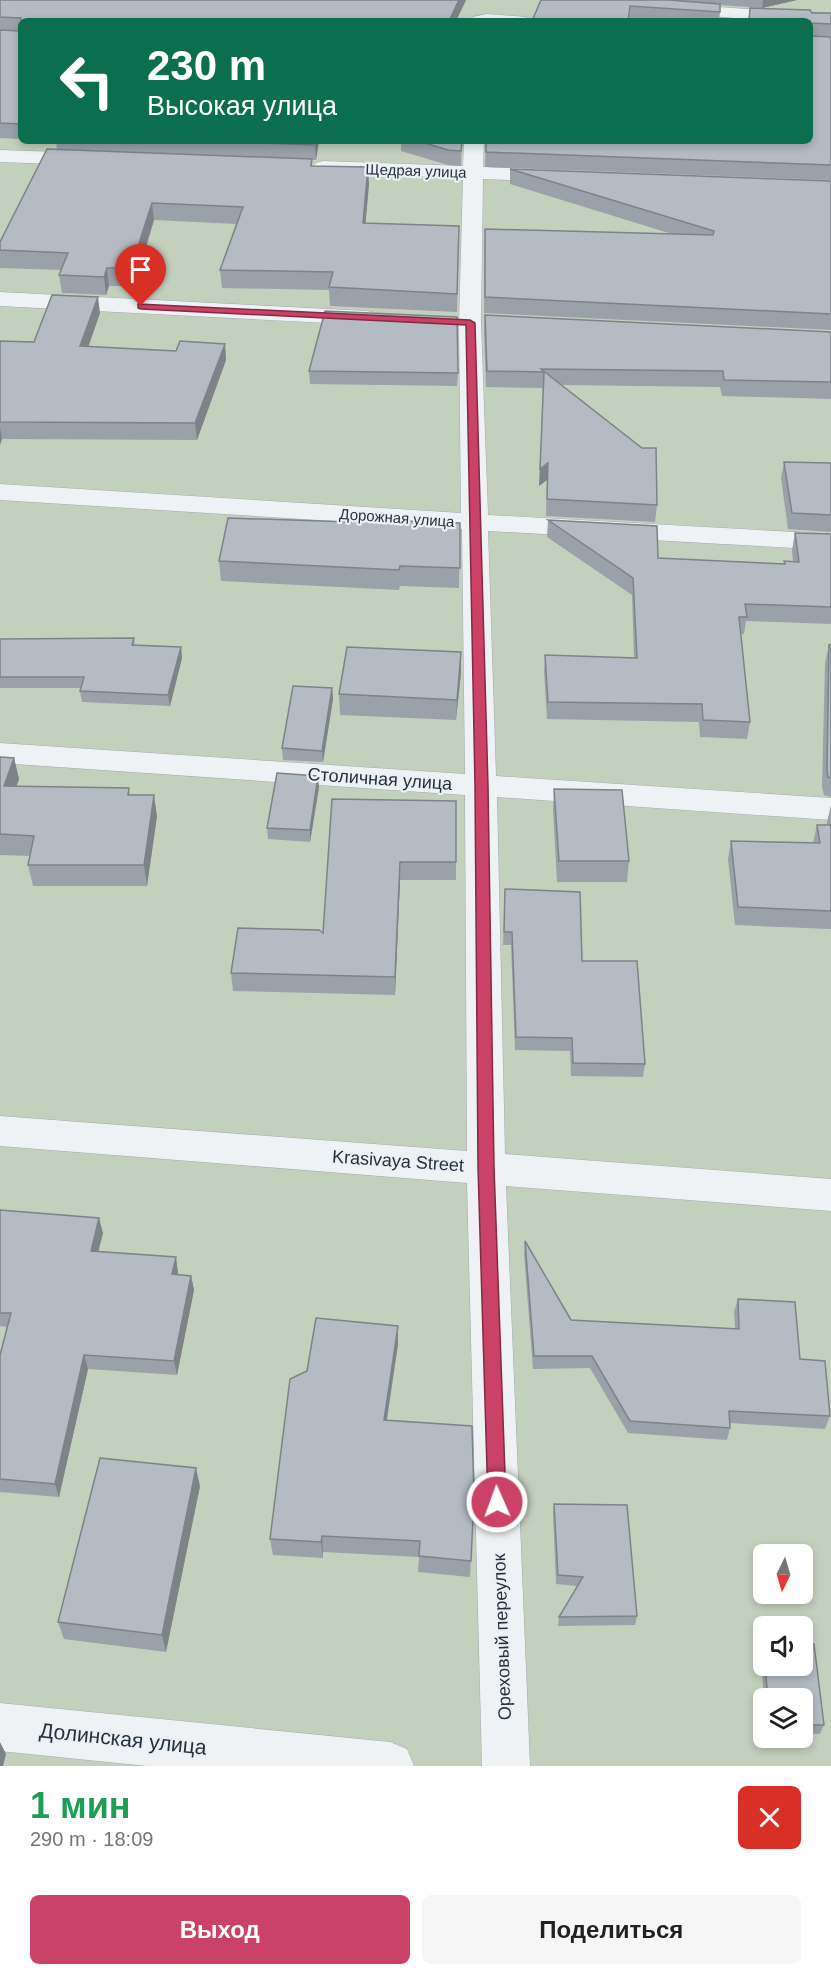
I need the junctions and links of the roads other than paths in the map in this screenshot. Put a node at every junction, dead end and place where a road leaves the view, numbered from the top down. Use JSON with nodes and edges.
{"nodes":[{"id":1,"x":659,"y":8,"type":"edge"},
{"id":2,"x":802,"y":18,"type":"edge"},
{"id":3,"x":813,"y":19,"type":"edge"},
{"id":4,"x":831,"y":20,"type":"edge"},
{"id":5,"x":0,"y":156,"type":"edge"},
{"id":6,"x":475,"y":157,"type":"edge"},
{"id":7,"x":107,"y":160,"type":"edge"},
{"id":8,"x":309,"y":167,"type":"edge"},
{"id":9,"x":570,"y":177,"type":"edge"},
{"id":10,"x":0,"y":299,"type":"edge"},
{"id":11,"x":388,"y":319,"type":"edge"},
{"id":12,"x":0,"y":492,"type":"edge"},
{"id":13,"x":475,"y":522,"type":"junction"},
{"id":14,"x":831,"y":542,"type":"edge"},
{"id":15,"x":0,"y":753,"type":"edge"},
{"id":16,"x":482,"y":786,"type":"junction"},
{"id":17,"x":831,"y":809,"type":"edge"},
{"id":18,"x":0,"y":1131,"type":"edge"},
{"id":19,"x":486,"y":1167,"type":"junction"},
{"id":20,"x":831,"y":1195,"type":"edge"},
{"id":21,"x":0,"y":1727,"type":"edge"},
{"id":22,"x":390,"y":1766,"type":"edge"},
{"id":23,"x":506,"y":1766,"type":"edge"}],
"edges":[{"from":1,"to":2,"type":"street"},
{"from":3,"to":4,"type":"street"},
{"from":5,"to":7,"type":"street"},
{"from":6,"to":8,"type":"street","name":"Щедрая улица"},
{"from":6,"to":9,"type":"street","name":"Щедрая улица"},
{"from":6,"to":13,"type":"street","name":"Ореховый переулок"},
{"from":10,"to":11,"type":"street"},
{"from":12,"to":13,"type":"street","name":"Дорожная улица"},
{"from":13,"to":14,"type":"street","name":"Дорожная улица"},
{"from":13,"to":16,"type":"street","name":"Ореховый переулок"},
{"from":15,"to":16,"type":"street","name":"Столичная улица"},
{"from":16,"to":17,"type":"street","name":"Столичная улица"},
{"from":16,"to":19,"type":"street","name":"Ореховый переулок"},
{"from":18,"to":19,"type":"street","name":"Krasivaya Street"},
{"from":19,"to":20,"type":"street","name":"Krasivaya Street"},
{"from":19,"to":23,"type":"street","name":"Ореховый переулок"},
{"from":21,"to":22,"type":"street","name":"Долинская улица"}]}
